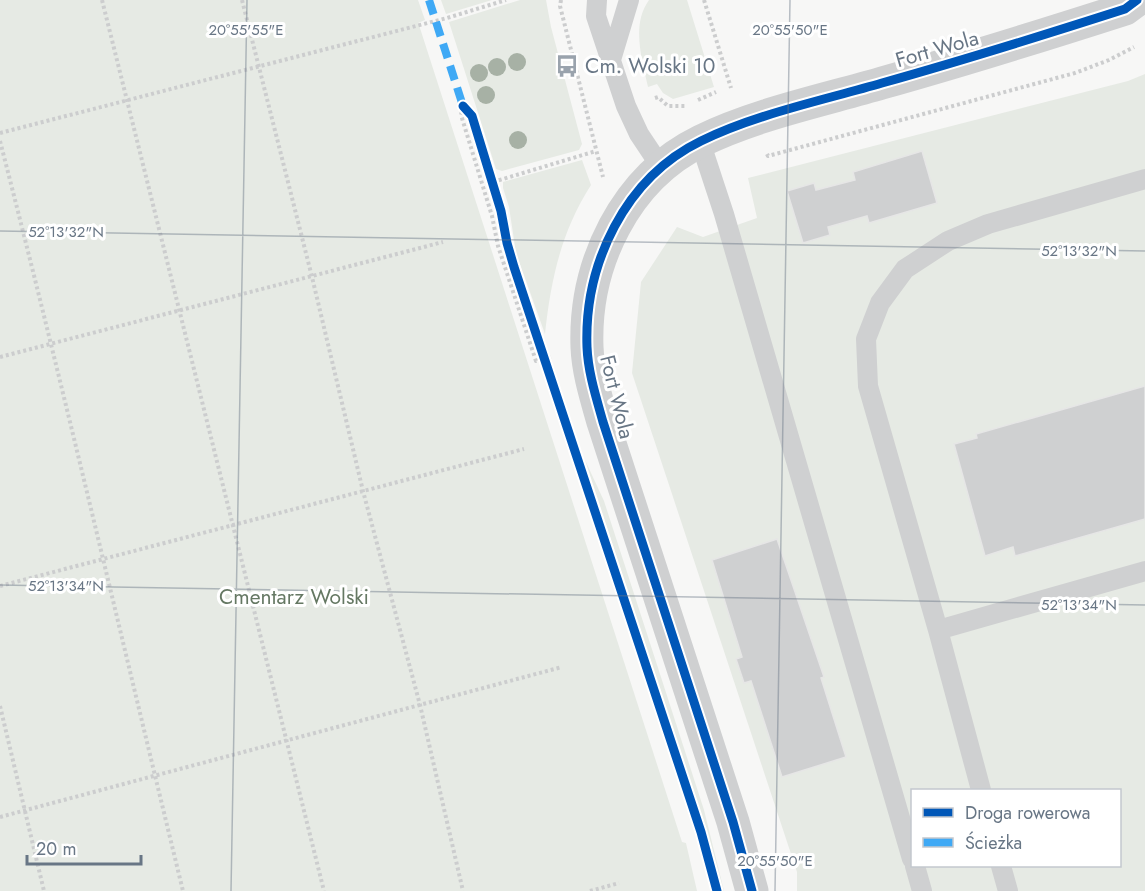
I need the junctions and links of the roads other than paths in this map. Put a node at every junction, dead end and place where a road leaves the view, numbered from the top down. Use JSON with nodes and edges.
{"nodes":[{"id":1,"x":597,"y":0,"type":"edge"},
{"id":2,"x":629,"y":0,"type":"edge"},
{"id":3,"x":1137,"y":0,"type":"edge"},
{"id":4,"x":610,"y":63,"type":"junction"},
{"id":5,"x":700,"y":141,"type":"junction"},
{"id":6,"x":661,"y":167,"type":"junction"},
{"id":7,"x":1145,"y":179,"type":"edge"},
{"id":8,"x":1145,"y":570,"type":"edge"},
{"id":9,"x":938,"y":630,"type":"junction"},
{"id":10,"x":981,"y":789,"type":"edge"},
{"id":11,"x":911,"y":856,"type":"edge"},
{"id":12,"x":915,"y":867,"type":"edge"},
{"id":13,"x":1001,"y":867,"type":"edge"},
{"id":14,"x":752,"y":891,"type":"edge"},
{"id":15,"x":922,"y":891,"type":"edge"},
{"id":16,"x":1008,"y":891,"type":"edge"}],
"edges":[{"from":1,"to":4,"type":"lane"},
{"from":2,"to":4,"type":"lane"},
{"from":3,"to":5,"type":"street","name":"Fort Wola"},
{"from":4,"to":6,"type":"lane"},
{"from":5,"to":6,"type":"street","name":"Fort Wola"},
{"from":5,"to":11,"type":"lane"},
{"from":6,"to":14,"type":"street","name":"Fort Wola"},
{"from":7,"to":9,"type":"lane"},
{"from":8,"to":9,"type":"lane"},
{"from":9,"to":10,"type":"lane"},
{"from":12,"to":15,"type":"lane"},
{"from":13,"to":16,"type":"lane"}]}
